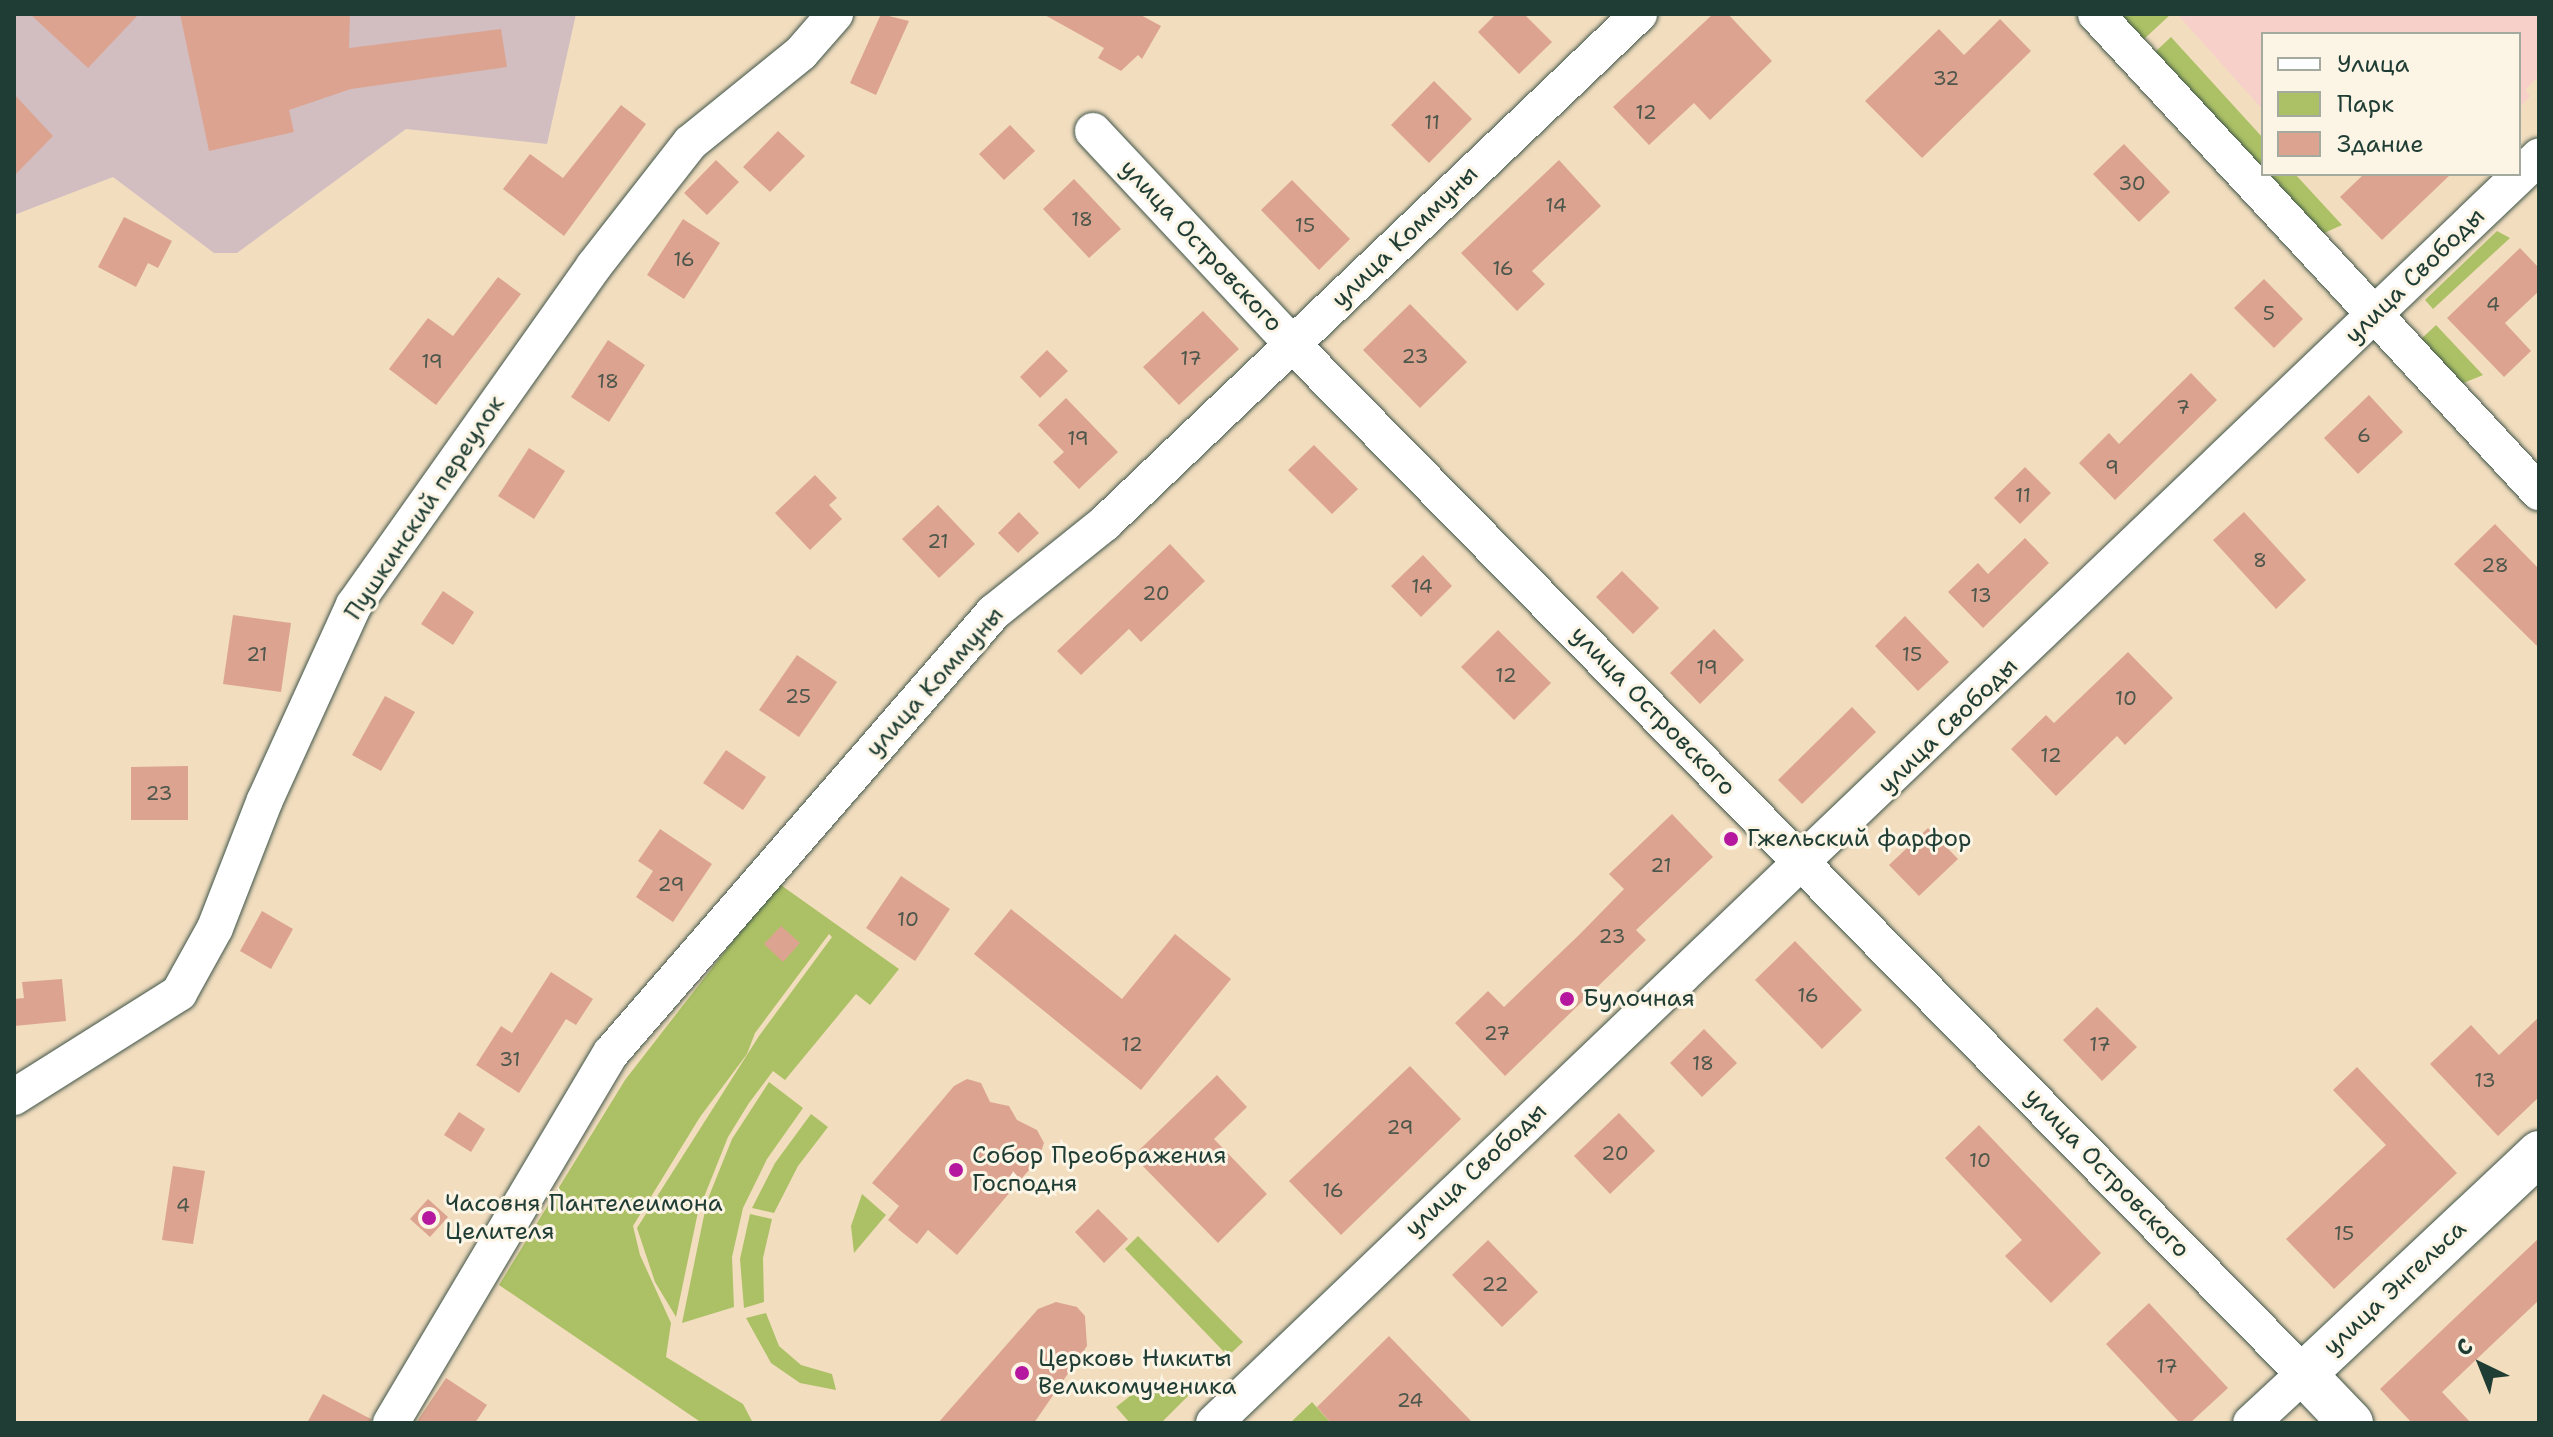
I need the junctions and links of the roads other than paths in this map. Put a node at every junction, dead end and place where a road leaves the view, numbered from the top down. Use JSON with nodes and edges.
{"nodes":[{"id":1,"x":835,"y":14,"type":"edge"},
{"id":2,"x":1639,"y":14,"type":"edge"},
{"id":3,"x":2096,"y":14,"type":"edge"},
{"id":4,"x":1093,"y":131,"type":"dead end"},
{"id":5,"x":2539,"y":157,"type":"edge"},
{"id":6,"x":2521,"y":174,"type":"edge"},
{"id":7,"x":2519,"y":176,"type":"edge"},
{"id":8,"x":2374,"y":315,"type":"junction"},
{"id":9,"x":1292,"y":344,"type":"junction"},
{"id":10,"x":2539,"y":492,"type":"edge"},
{"id":11,"x":1803,"y":864,"type":"junction"},
{"id":12,"x":14,"y":1097,"type":"edge"},
{"id":13,"x":2539,"y":1153,"type":"edge"},
{"id":14,"x":2304,"y":1374,"type":"junction"},
{"id":15,"x":391,"y":1423,"type":"edge"},
{"id":16,"x":1214,"y":1423,"type":"edge"},
{"id":17,"x":2251,"y":1423,"type":"edge"},
{"id":18,"x":2351,"y":1423,"type":"edge"}],
"edges":[{"from":1,"to":12,"type":"street","name":"Пушкинский переулок"},
{"from":2,"to":9,"type":"street","name":"улица Коммуны"},
{"from":3,"to":8,"type":"street"},
{"from":4,"to":9,"type":"street","name":"улица Островского"},
{"from":5,"to":6,"type":"street","name":"улица Свободы"},
{"from":7,"to":8,"type":"street","name":"улица Свободы"},
{"from":8,"to":10,"type":"street"},
{"from":8,"to":11,"type":"street","name":"улица Свободы"},
{"from":9,"to":11,"type":"street","name":"улица Островского"},
{"from":9,"to":15,"type":"street","name":"улица Коммуны"},
{"from":11,"to":14,"type":"street","name":"улица Островского"},
{"from":11,"to":16,"type":"street","name":"улица Свободы"},
{"from":13,"to":14,"type":"street","name":"улица Энгельса"},
{"from":14,"to":17,"type":"street","name":"улица Энгельса"},
{"from":14,"to":18,"type":"street","name":"улица Островского"}]}
